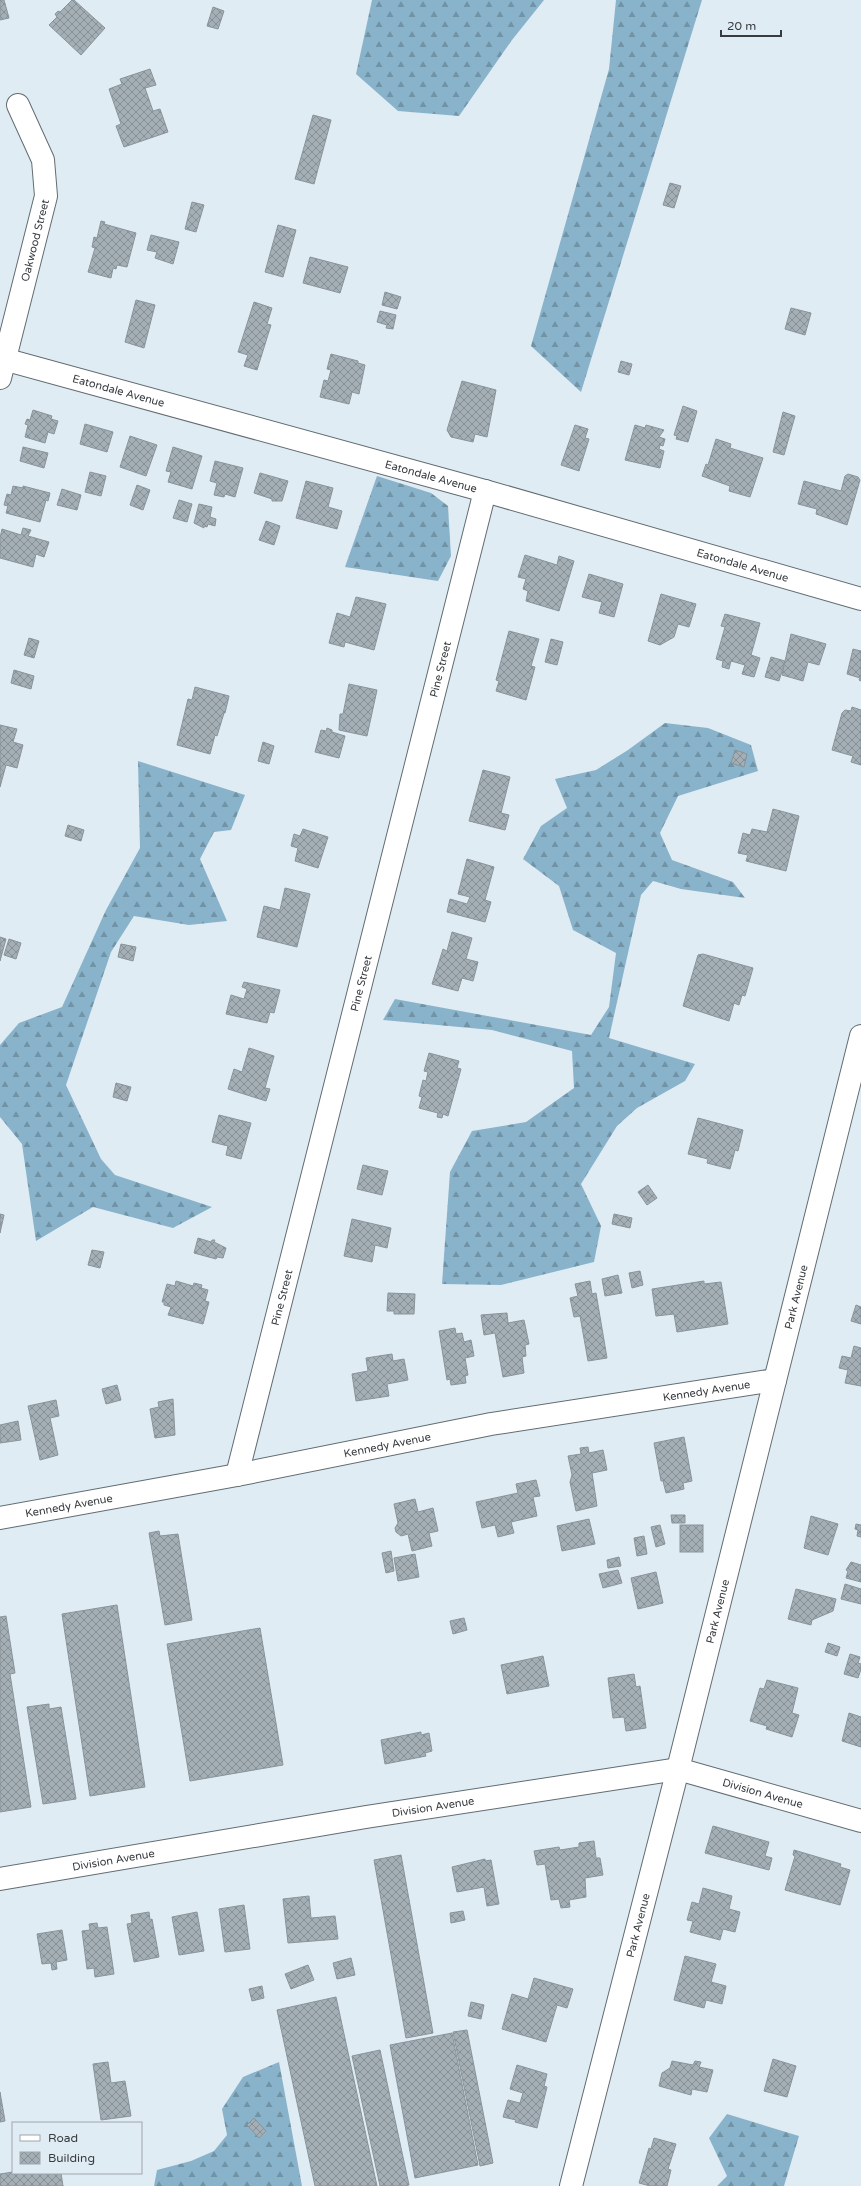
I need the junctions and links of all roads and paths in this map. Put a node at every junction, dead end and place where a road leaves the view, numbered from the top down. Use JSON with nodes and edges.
{"nodes":[{"id":1,"x":18,"y":105,"type":"dead end"},
{"id":2,"x":2,"y":365,"type":"edge"},
{"id":3,"x":485,"y":491,"type":"junction"},
{"id":4,"x":861,"y":598,"type":"edge"},
{"id":5,"x":861,"y":1036,"type":"edge"},
{"id":6,"x":775,"y":1380,"type":"junction"},
{"id":7,"x":237,"y":1475,"type":"junction"},
{"id":8,"x":0,"y":1518,"type":"edge"},
{"id":9,"x":678,"y":1769,"type":"junction"},
{"id":10,"x":861,"y":1821,"type":"edge"},
{"id":11,"x":0,"y":1878,"type":"edge"},
{"id":12,"x":571,"y":2186,"type":"edge"}],
"edges":[{"from":1,"to":2,"type":"street","name":"Oakwood Street"},
{"from":2,"to":3,"type":"street","name":"Eatondale Avenue"},
{"from":3,"to":4,"type":"street","name":"Eatondale Avenue"},
{"from":3,"to":7,"type":"street","name":"Pine Street"},
{"from":5,"to":6,"type":"street","name":"Park Avenue"},
{"from":6,"to":7,"type":"street","name":"Kennedy Avenue"},
{"from":6,"to":9,"type":"street","name":"Park Avenue"},
{"from":7,"to":8,"type":"street","name":"Kennedy Avenue"},
{"from":9,"to":10,"type":"street","name":"Division Avenue"},
{"from":9,"to":11,"type":"street","name":"Division Avenue"},
{"from":9,"to":12,"type":"street","name":"Park Avenue"}]}
